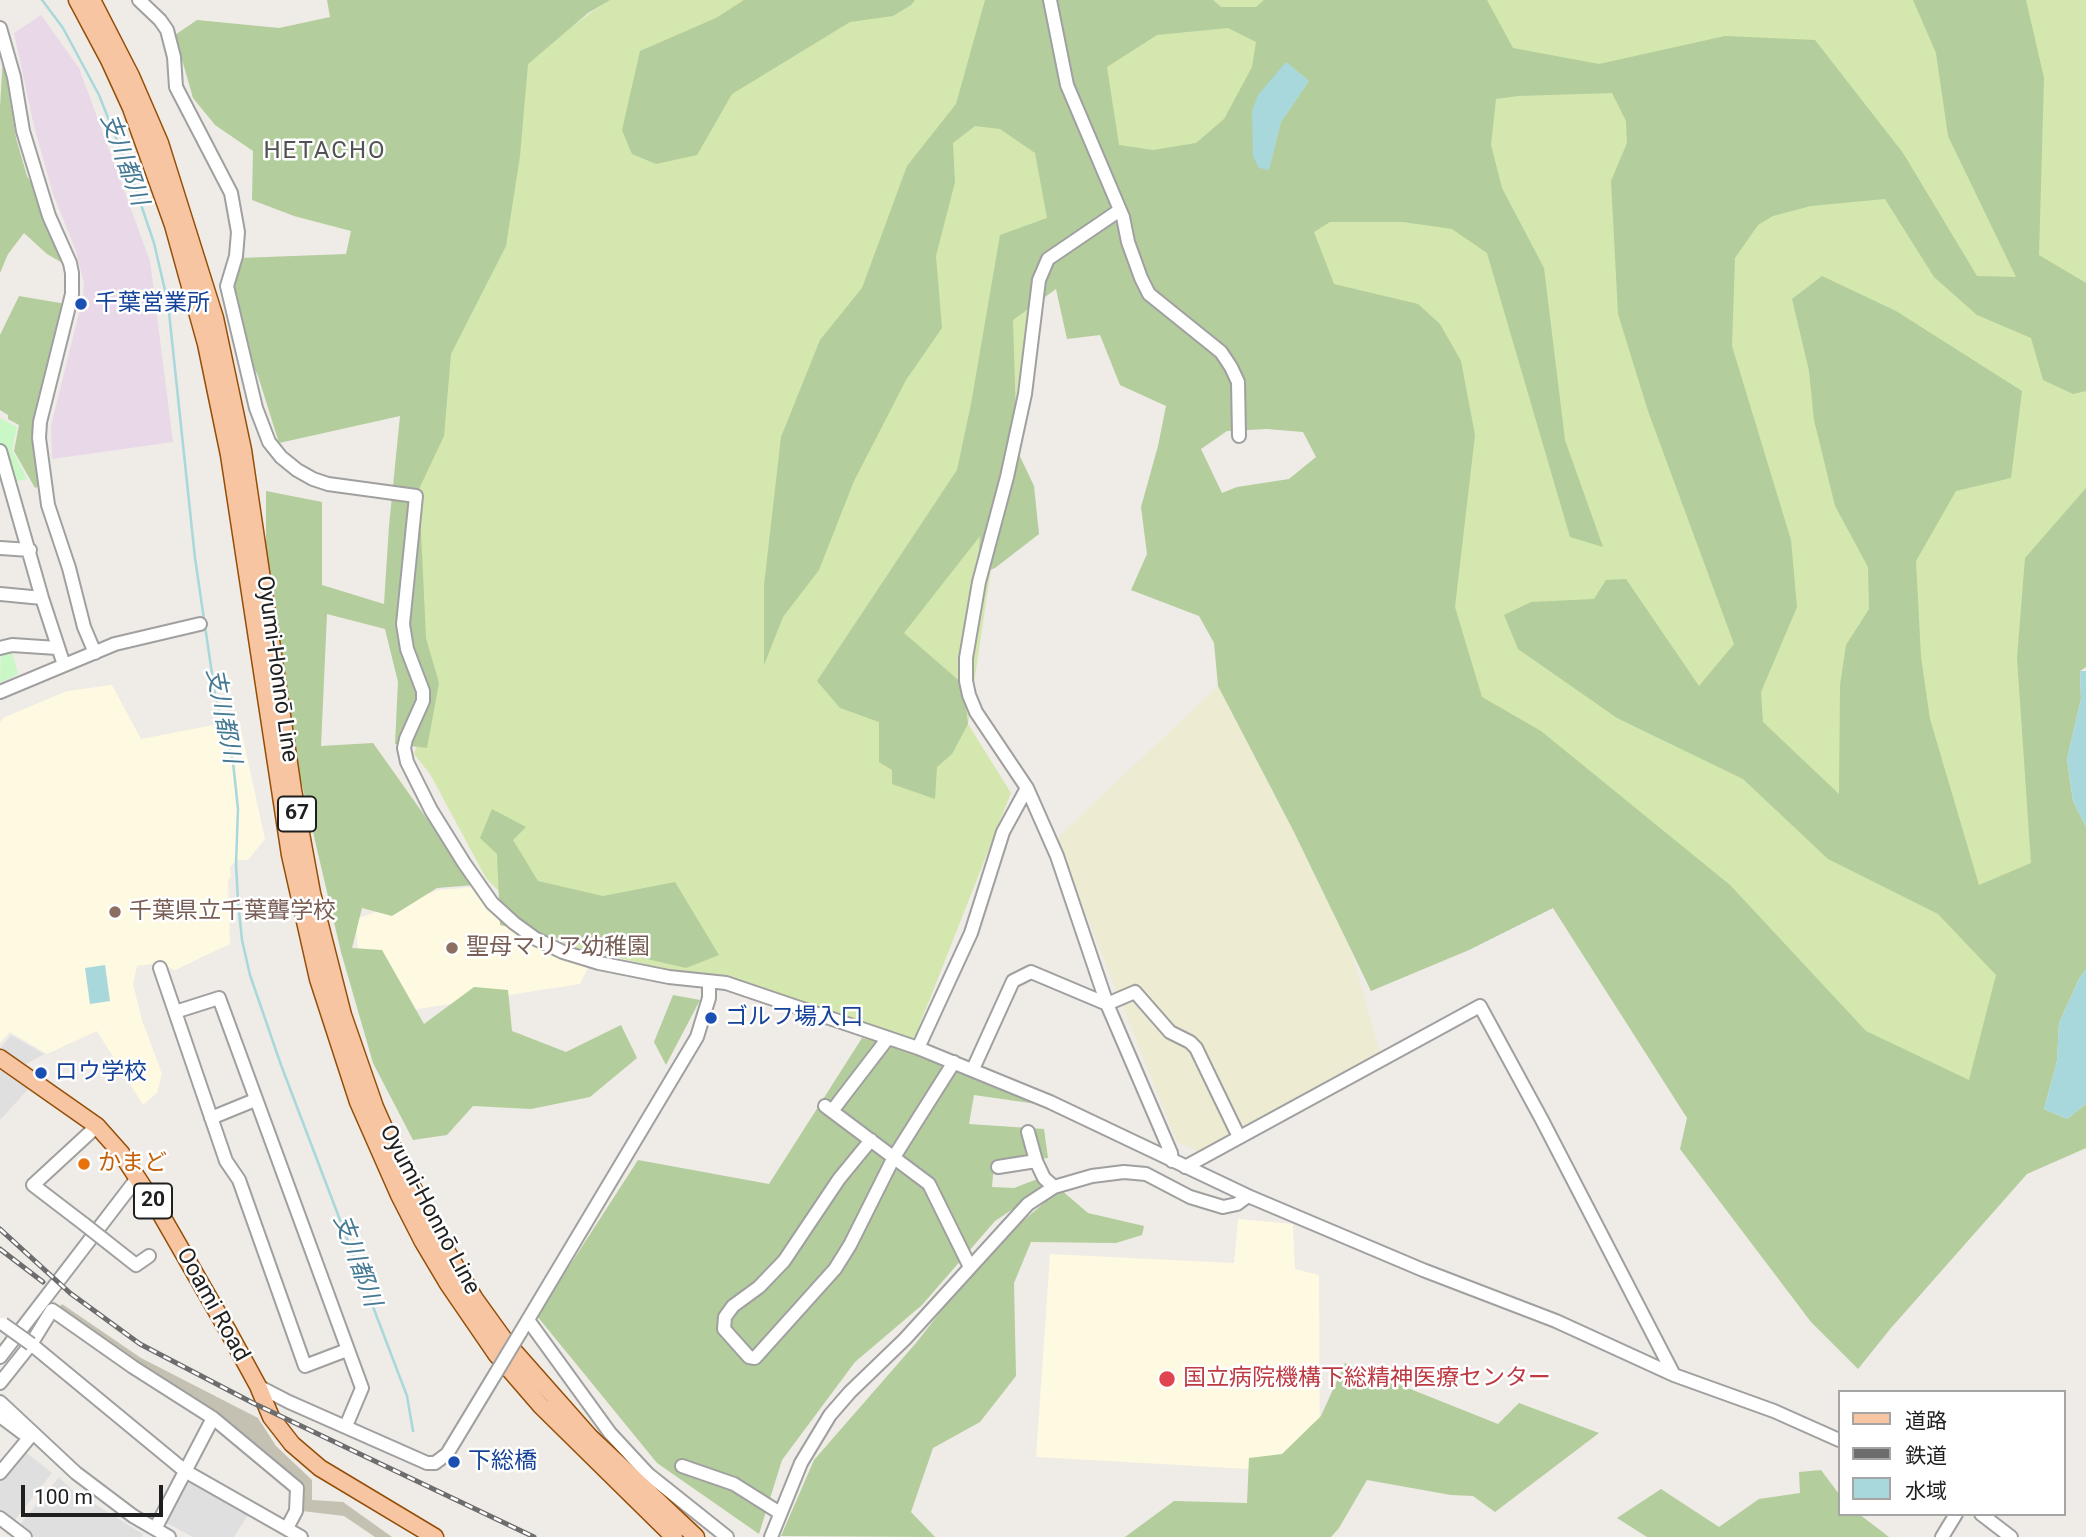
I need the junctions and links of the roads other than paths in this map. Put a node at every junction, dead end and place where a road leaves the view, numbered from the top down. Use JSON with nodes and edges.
{"nodes":[{"id":1,"x":77,"y":0,"type":"edge"},
{"id":2,"x":92,"y":0,"type":"edge"},
{"id":3,"x":139,"y":0,"type":"edge"},
{"id":4,"x":1050,"y":0,"type":"edge"},
{"id":5,"x":0,"y":28,"type":"edge"},
{"id":6,"x":1120,"y":210,"type":"junction"},
{"id":7,"x":1238,"y":436,"type":"dead end"},
{"id":8,"x":0,"y":451,"type":"edge"},
{"id":9,"x":0,"y":548,"type":"edge"},
{"id":10,"x":30,"y":550,"type":"junction"},
{"id":11,"x":0,"y":594,"type":"edge"},
{"id":12,"x":42,"y":598,"type":"junction"},
{"id":13,"x":200,"y":624,"type":"dead end"},
{"id":14,"x":0,"y":648,"type":"edge"},
{"id":15,"x":58,"y":648,"type":"junction"},
{"id":16,"x":95,"y":653,"type":"junction"},
{"id":17,"x":64,"y":665,"type":"junction"},
{"id":18,"x":0,"y":692,"type":"edge"},
{"id":19,"x":1027,"y":788,"type":"junction"},
{"id":20,"x":160,"y":968,"type":"dead end"},
{"id":21,"x":709,"y":982,"type":"junction"},
{"id":22,"x":1107,"y":1004,"type":"junction"},
{"id":23,"x":175,"y":1012,"type":"junction"},
{"id":24,"x":888,"y":1038,"type":"junction"},
{"id":25,"x":918,"y":1048,"type":"junction"},
{"id":26,"x":1,"y":1061,"type":"edge"},
{"id":27,"x":954,"y":1062,"type":"junction"},
{"id":28,"x":973,"y":1069,"type":"junction"},
{"id":29,"x":255,"y":1100,"type":"junction"},
{"id":30,"x":211,"y":1118,"type":"junction"},
{"id":31,"x":97,"y":1126,"type":"junction"},
{"id":32,"x":1028,"y":1132,"type":"dead end"},
{"id":33,"x":1239,"y":1137,"type":"junction"},
{"id":34,"x":870,"y":1140,"type":"junction"},
{"id":35,"x":894,"y":1157,"type":"junction"},
{"id":36,"x":1036,"y":1161,"type":"junction"},
{"id":37,"x":1172,"y":1161,"type":"junction"},
{"id":38,"x":998,"y":1167,"type":"dead end"},
{"id":39,"x":1185,"y":1167,"type":"junction"},
{"id":40,"x":138,"y":1177,"type":"junction"},
{"id":41,"x":1054,"y":1188,"type":"junction"},
{"id":42,"x":1248,"y":1196,"type":"junction"},
{"id":43,"x":149,"y":1256,"type":"dead end"},
{"id":44,"x":970,"y":1267,"type":"junction"},
{"id":45,"x":528,"y":1320,"type":"junction"},
{"id":46,"x":1,"y":1324,"type":"edge"},
{"id":47,"x":31,"y":1344,"type":"junction"},
{"id":48,"x":347,"y":1350,"type":"junction"},
{"id":49,"x":0,"y":1357,"type":"edge"},
{"id":50,"x":1674,"y":1375,"type":"junction"},
{"id":51,"x":0,"y":1383,"type":"edge"},
{"id":52,"x":258,"y":1385,"type":"junction"},
{"id":53,"x":0,"y":1402,"type":"edge"},
{"id":54,"x":0,"y":1416,"type":"edge"},
{"id":55,"x":213,"y":1418,"type":"junction"},
{"id":56,"x":346,"y":1426,"type":"junction"},
{"id":57,"x":29,"y":1438,"type":"junction"},
{"id":58,"x":1838,"y":1440,"type":"edge"},
{"id":59,"x":682,"y":1466,"type":"dead end"},
{"id":60,"x":185,"y":1471,"type":"junction"},
{"id":61,"x":0,"y":1473,"type":"edge"},
{"id":62,"x":780,"y":1513,"type":"junction"},
{"id":63,"x":132,"y":1516,"type":"junction"},
{"id":64,"x":1955,"y":1516,"type":"edge"},
{"id":65,"x":1984,"y":1516,"type":"edge"},
{"id":66,"x":0,"y":1518,"type":"edge"},
{"id":67,"x":288,"y":1528,"type":"junction"},
{"id":68,"x":155,"y":1529,"type":"junction"},
{"id":69,"x":25,"y":1537,"type":"edge"},
{"id":70,"x":169,"y":1537,"type":"edge"},
{"id":71,"x":302,"y":1537,"type":"edge"},
{"id":72,"x":435,"y":1537,"type":"edge"},
{"id":73,"x":674,"y":1537,"type":"edge"},
{"id":74,"x":696,"y":1537,"type":"edge"},
{"id":75,"x":727,"y":1537,"type":"edge"},
{"id":76,"x":771,"y":1537,"type":"edge"},
{"id":77,"x":1942,"y":1537,"type":"edge"},
{"id":78,"x":2011,"y":1537,"type":"edge"}],
"edges":[{"from":1,"to":73,"type":"main road","name":"Oyumi-Honnō Line","number":"67"},
{"from":2,"to":74,"type":"main road","name":"Oyumi-Honnō Line","number":"67"},
{"from":3,"to":21,"type":"street"},
{"from":4,"to":6,"type":"street"},
{"from":5,"to":16,"type":"street"},
{"from":6,"to":7,"type":"street"},
{"from":6,"to":19,"type":"street"},
{"from":8,"to":10,"type":"street"},
{"from":9,"to":10,"type":"street"},
{"from":10,"to":12,"type":"street"},
{"from":11,"to":12,"type":"street"},
{"from":12,"to":15,"type":"street"},
{"from":13,"to":16,"type":"street"},
{"from":14,"to":15,"type":"street"},
{"from":15,"to":17,"type":"street"},
{"from":16,"to":17,"type":"street"},
{"from":17,"to":18,"type":"street"},
{"from":19,"to":22,"type":"street"},
{"from":19,"to":25,"type":"street"},
{"from":20,"to":23,"type":"street"},
{"from":21,"to":24,"type":"street"},
{"from":21,"to":45,"type":"street"},
{"from":22,"to":28,"type":"street"},
{"from":22,"to":33,"type":"street"},
{"from":22,"to":37,"type":"street"},
{"from":23,"to":29,"type":"street"},
{"from":23,"to":30,"type":"street"},
{"from":24,"to":25,"type":"street"},
{"from":24,"to":34,"type":"street"},
{"from":25,"to":27,"type":"street"},
{"from":26,"to":31,"type":"main road","name":"Ooami Road","number":"20"},
{"from":27,"to":28,"type":"street"},
{"from":27,"to":35,"type":"street"},
{"from":28,"to":37,"type":"street"},
{"from":29,"to":30,"type":"street"},
{"from":29,"to":48,"type":"street"},
{"from":30,"to":48,"type":"street"},
{"from":31,"to":40,"type":"main road","name":"Ooami Road","number":"20"},
{"from":31,"to":43,"type":"street","bridge":true},
{"from":32,"to":36,"type":"street"},
{"from":33,"to":39,"type":"street"},
{"from":33,"to":50,"type":"street"},
{"from":34,"to":35,"type":"street"},
{"from":34,"to":35,"type":"street"},
{"from":35,"to":44,"type":"street"},
{"from":36,"to":38,"type":"street"},
{"from":36,"to":41,"type":"street"},
{"from":37,"to":39,"type":"street"},
{"from":39,"to":42,"type":"street"},
{"from":40,"to":49,"type":"street"},
{"from":40,"to":52,"type":"main road","name":"Ooami Road","number":"20"},
{"from":41,"to":42,"type":"street"},
{"from":41,"to":44,"type":"street"},
{"from":42,"to":50,"type":"street"},
{"from":44,"to":62,"type":"street"},
{"from":45,"to":56,"type":"street","bridge":true},
{"from":45,"to":75,"type":"street"},
{"from":46,"to":47,"type":"street","bridge":true},
{"from":47,"to":51,"type":"street"},
{"from":47,"to":55,"type":"street"},
{"from":47,"to":60,"type":"street"},
{"from":48,"to":56,"type":"street"},
{"from":50,"to":58,"type":"street"},
{"from":52,"to":56,"type":"street"},
{"from":52,"to":72,"type":"main road","name":"Ooami Road","number":"20"},
{"from":53,"to":63,"type":"street"},
{"from":54,"to":57,"type":"street"},
{"from":55,"to":60,"type":"street"},
{"from":55,"to":67,"type":"street"},
{"from":57,"to":61,"type":"street"},
{"from":57,"to":63,"type":"street"},
{"from":59,"to":62,"type":"street"},
{"from":60,"to":67,"type":"street"},
{"from":60,"to":68,"type":"street"},
{"from":62,"to":76,"type":"street"},
{"from":63,"to":68,"type":"street"},
{"from":64,"to":77,"type":"street"},
{"from":65,"to":78,"type":"street"},
{"from":66,"to":69,"type":"street"},
{"from":67,"to":71,"type":"street"},
{"from":68,"to":70,"type":"street"}]}
